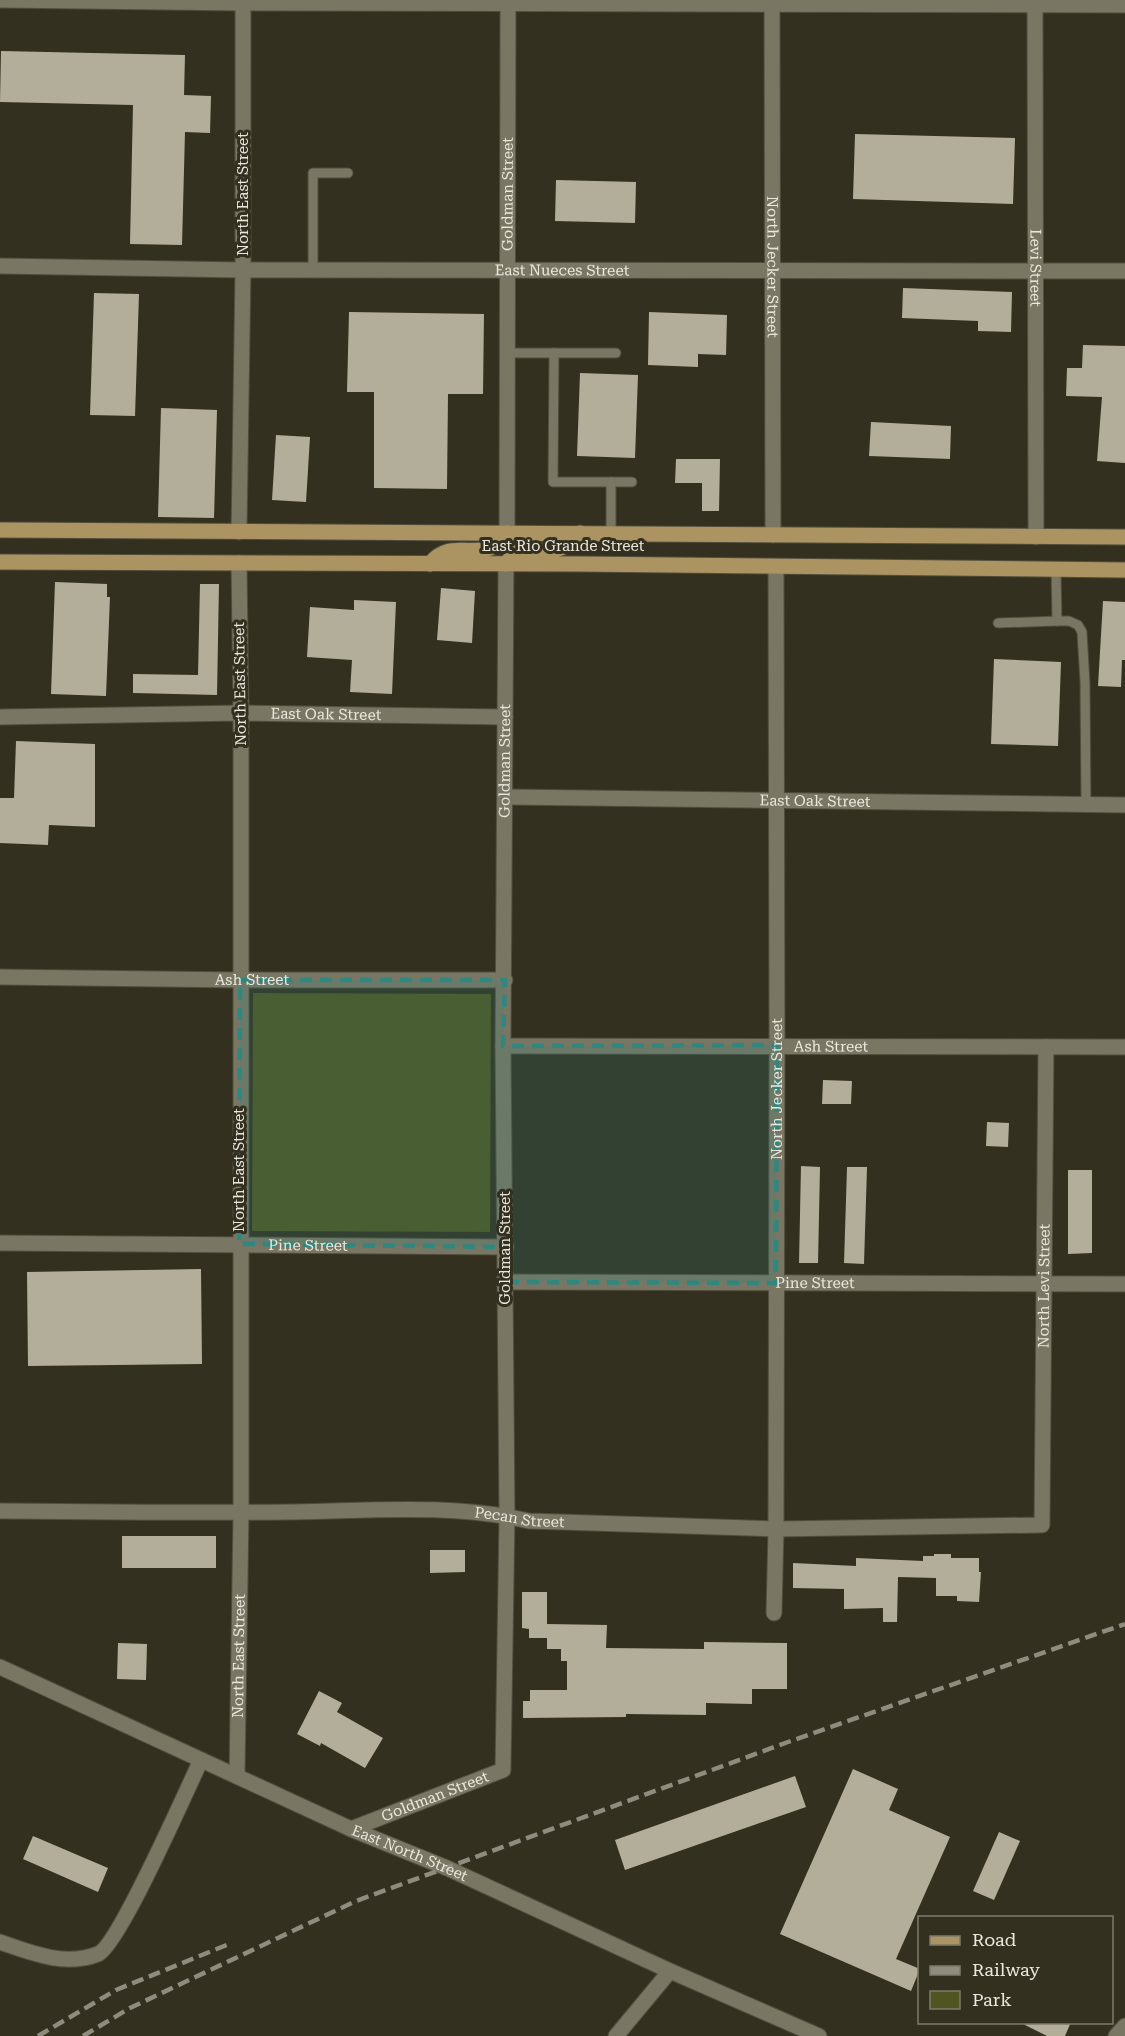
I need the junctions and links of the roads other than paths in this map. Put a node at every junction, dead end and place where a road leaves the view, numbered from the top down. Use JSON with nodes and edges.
{"nodes":[{"id":1,"x":0,"y":0,"type":"edge"},
{"id":2,"x":243,"y":1,"type":"edge"},
{"id":3,"x":508,"y":1,"type":"edge"},
{"id":4,"x":772,"y":1,"type":"edge"},
{"id":5,"x":1035,"y":2,"type":"edge"},
{"id":6,"x":1125,"y":4,"type":"edge"},
{"id":7,"x":348,"y":173,"type":"dead end"},
{"id":8,"x":0,"y":266,"type":"edge"},
{"id":9,"x":243,"y":270,"type":"junction"},
{"id":10,"x":313,"y":270,"type":"junction"},
{"id":11,"x":509,"y":270,"type":"junction"},
{"id":12,"x":772,"y":270,"type":"junction"},
{"id":13,"x":1125,"y":271,"type":"edge"},
{"id":14,"x":1036,"y":272,"type":"junction"},
{"id":15,"x":616,"y":352,"type":"dead end"},
{"id":16,"x":508,"y":353,"type":"junction"},
{"id":17,"x":554,"y":353,"type":"junction"},
{"id":18,"x":611,"y":482,"type":"junction"},
{"id":19,"x":632,"y":482,"type":"dead end"},
{"id":20,"x":0,"y":530,"type":"edge"},
{"id":21,"x":239,"y":532,"type":"junction"},
{"id":22,"x":507,"y":533,"type":"junction"},
{"id":23,"x":580,"y":533,"type":"junction"},
{"id":24,"x":611,"y":534,"type":"junction"},
{"id":25,"x":773,"y":535,"type":"junction"},
{"id":26,"x":1036,"y":537,"type":"junction"},
{"id":27,"x":1125,"y":537,"type":"edge"},
{"id":28,"x":0,"y":562,"type":"edge"},
{"id":29,"x":238,"y":563,"type":"junction"},
{"id":30,"x":430,"y":564,"type":"junction"},
{"id":31,"x":506,"y":564,"type":"junction"},
{"id":32,"x":776,"y":567,"type":"junction"},
{"id":33,"x":1056,"y":569,"type":"junction"},
{"id":34,"x":1125,"y":570,"type":"edge"},
{"id":35,"x":1057,"y":621,"type":"junction"},
{"id":36,"x":998,"y":623,"type":"dead end"},
{"id":37,"x":241,"y":713,"type":"junction"},
{"id":38,"x":0,"y":717,"type":"edge"},
{"id":39,"x":506,"y":717,"type":"junction"},
{"id":40,"x":506,"y":797,"type":"junction"},
{"id":41,"x":777,"y":801,"type":"junction"},
{"id":42,"x":1086,"y":805,"type":"junction"},
{"id":43,"x":1125,"y":805,"type":"edge"},
{"id":44,"x":0,"y":977,"type":"edge"},
{"id":45,"x":240,"y":980,"type":"junction"},
{"id":46,"x":505,"y":980,"type":"junction"},
{"id":47,"x":777,"y":1045,"type":"junction"},
{"id":48,"x":503,"y":1046,"type":"junction"},
{"id":49,"x":1046,"y":1047,"type":"junction"},
{"id":50,"x":1125,"y":1047,"type":"edge"},
{"id":51,"x":0,"y":1243,"type":"edge"},
{"id":52,"x":239,"y":1244,"type":"junction"},
{"id":53,"x":506,"y":1247,"type":"junction"},
{"id":54,"x":505,"y":1282,"type":"junction"},
{"id":55,"x":776,"y":1283,"type":"junction"},
{"id":56,"x":1044,"y":1284,"type":"junction"},
{"id":57,"x":1125,"y":1284,"type":"edge"},
{"id":58,"x":0,"y":1511,"type":"edge"},
{"id":59,"x":240,"y":1513,"type":"junction"},
{"id":60,"x":507,"y":1516,"type":"junction"},
{"id":61,"x":1042,"y":1525,"type":"joint"},
{"id":62,"x":776,"y":1528,"type":"junction"},
{"id":63,"x":774,"y":1613,"type":"dead end"},
{"id":64,"x":0,"y":1667,"type":"edge"},
{"id":65,"x":201,"y":1760,"type":"junction"},
{"id":66,"x":237,"y":1776,"type":"junction"},
{"id":67,"x":351,"y":1829,"type":"junction"},
{"id":68,"x":0,"y":1942,"type":"edge"},
{"id":69,"x":670,"y":1971,"type":"junction"},
{"id":70,"x":1125,"y":2026,"type":"edge"},
{"id":71,"x":616,"y":2036,"type":"edge"},
{"id":72,"x":819,"y":2036,"type":"edge"},
{"id":73,"x":1116,"y":2036,"type":"edge"}],
"edges":[{"from":1,"to":2,"type":"street"},
{"from":2,"to":3,"type":"street"},
{"from":2,"to":9,"type":"street","name":"North East Street"},
{"from":3,"to":4,"type":"street"},
{"from":3,"to":11,"type":"street","name":"Goldman Street"},
{"from":4,"to":5,"type":"street"},
{"from":4,"to":12,"type":"street","name":"North Jecker Street"},
{"from":5,"to":6,"type":"street"},
{"from":5,"to":14,"type":"street","name":"Levi Street"},
{"from":7,"to":10,"type":"lane"},
{"from":8,"to":9,"type":"street","name":"East Nueces Street"},
{"from":9,"to":10,"type":"street","name":"East Nueces Street"},
{"from":9,"to":21,"type":"street","name":"North East Street"},
{"from":10,"to":11,"type":"street","name":"East Nueces Street"},
{"from":11,"to":12,"type":"street","name":"East Nueces Street"},
{"from":11,"to":16,"type":"street","name":"Goldman Street"},
{"from":12,"to":14,"type":"street","name":"East Nueces Street"},
{"from":12,"to":25,"type":"street","name":"North Jecker Street"},
{"from":13,"to":14,"type":"street","name":"East Nueces Street"},
{"from":14,"to":26,"type":"street","name":"Levi Street"},
{"from":15,"to":17,"type":"lane"},
{"from":16,"to":17,"type":"lane"},
{"from":16,"to":22,"type":"street","name":"Goldman Street"},
{"from":17,"to":18,"type":"lane"},
{"from":18,"to":19,"type":"lane"},
{"from":18,"to":24,"type":"lane"},
{"from":20,"to":21,"type":"main road","name":"East Rio Grande Street"},
{"from":21,"to":22,"type":"main road","name":"East Rio Grande Street"},
{"from":22,"to":23,"type":"main road","name":"East Rio Grande Street"},
{"from":22,"to":30,"type":"main road"},
{"from":23,"to":24,"type":"main road","name":"East Rio Grande Street"},
{"from":23,"to":31,"type":"main road"},
{"from":24,"to":25,"type":"main road","name":"East Rio Grande Street"},
{"from":25,"to":26,"type":"main road","name":"East Rio Grande Street"},
{"from":26,"to":27,"type":"main road","name":"East Rio Grande Street"},
{"from":28,"to":29,"type":"main road","name":"East Rio Grande Street"},
{"from":29,"to":30,"type":"main road","name":"East Rio Grande Street"},
{"from":29,"to":37,"type":"street","name":"North East Street"},
{"from":30,"to":31,"type":"main road","name":"East Rio Grande Street"},
{"from":31,"to":32,"type":"main road","name":"East Rio Grande Street"},
{"from":31,"to":39,"type":"street","name":"Goldman Street"},
{"from":32,"to":33,"type":"main road","name":"East Rio Grande Street"},
{"from":32,"to":41,"type":"street","name":"North Jecker Street"},
{"from":33,"to":34,"type":"main road","name":"East Rio Grande Street"},
{"from":33,"to":35,"type":"lane"},
{"from":35,"to":36,"type":"lane"},
{"from":35,"to":42,"type":"lane"},
{"from":37,"to":38,"type":"street","name":"East Oak Street"},
{"from":37,"to":39,"type":"street","name":"East Oak Street"},
{"from":37,"to":45,"type":"street","name":"North East Street"},
{"from":39,"to":40,"type":"street","name":"Goldman Street"},
{"from":40,"to":41,"type":"street","name":"East Oak Street"},
{"from":40,"to":46,"type":"street","name":"Goldman Street"},
{"from":41,"to":42,"type":"street","name":"East Oak Street"},
{"from":41,"to":47,"type":"street","name":"North Jecker Street"},
{"from":42,"to":43,"type":"street","name":"East Oak Street"},
{"from":44,"to":45,"type":"street","name":"Ash Street"},
{"from":45,"to":46,"type":"street","name":"Ash Street"},
{"from":45,"to":52,"type":"street","name":"North East Street"},
{"from":46,"to":48,"type":"street","name":"Goldman Street"},
{"from":47,"to":48,"type":"street","name":"Ash Street"},
{"from":47,"to":49,"type":"street","name":"Ash Street"},
{"from":47,"to":55,"type":"street","name":"North Jecker Street"},
{"from":48,"to":53,"type":"street","name":"Goldman Street"},
{"from":49,"to":50,"type":"street","name":"Ash Street"},
{"from":49,"to":56,"type":"street","name":"North Levi Street"},
{"from":51,"to":52,"type":"street","name":"Pine Street"},
{"from":52,"to":53,"type":"street","name":"Pine Street"},
{"from":52,"to":59,"type":"street","name":"North East Street"},
{"from":53,"to":54,"type":"street","name":"Goldman Street"},
{"from":54,"to":55,"type":"street","name":"Pine Street"},
{"from":54,"to":60,"type":"street","name":"Goldman Street"},
{"from":55,"to":56,"type":"street","name":"Pine Street"},
{"from":55,"to":62,"type":"street","name":"North Jecker Street"},
{"from":56,"to":57,"type":"street","name":"Pine Street"},
{"from":56,"to":61,"type":"street","name":"North Levi Street"},
{"from":58,"to":59,"type":"street","name":"Pecan Street"},
{"from":59,"to":60,"type":"street","name":"Pecan Street"},
{"from":59,"to":66,"type":"street","name":"North East Street"},
{"from":60,"to":62,"type":"street","name":"Pecan Street"},
{"from":60,"to":67,"type":"street","name":"Goldman Street"},
{"from":61,"to":62,"type":"street","name":"Pecan Street"},
{"from":62,"to":63,"type":"street","name":"North Jecker Street"},
{"from":64,"to":65,"type":"street","name":"East North Street"},
{"from":65,"to":66,"type":"street","name":"East North Street"},
{"from":65,"to":68,"type":"street"},
{"from":66,"to":67,"type":"street","name":"East North Street"},
{"from":67,"to":69,"type":"street","name":"East North Street"},
{"from":69,"to":71,"type":"street"},
{"from":69,"to":72,"type":"street","name":"East North Street"},
{"from":70,"to":73,"type":"street"}]}
